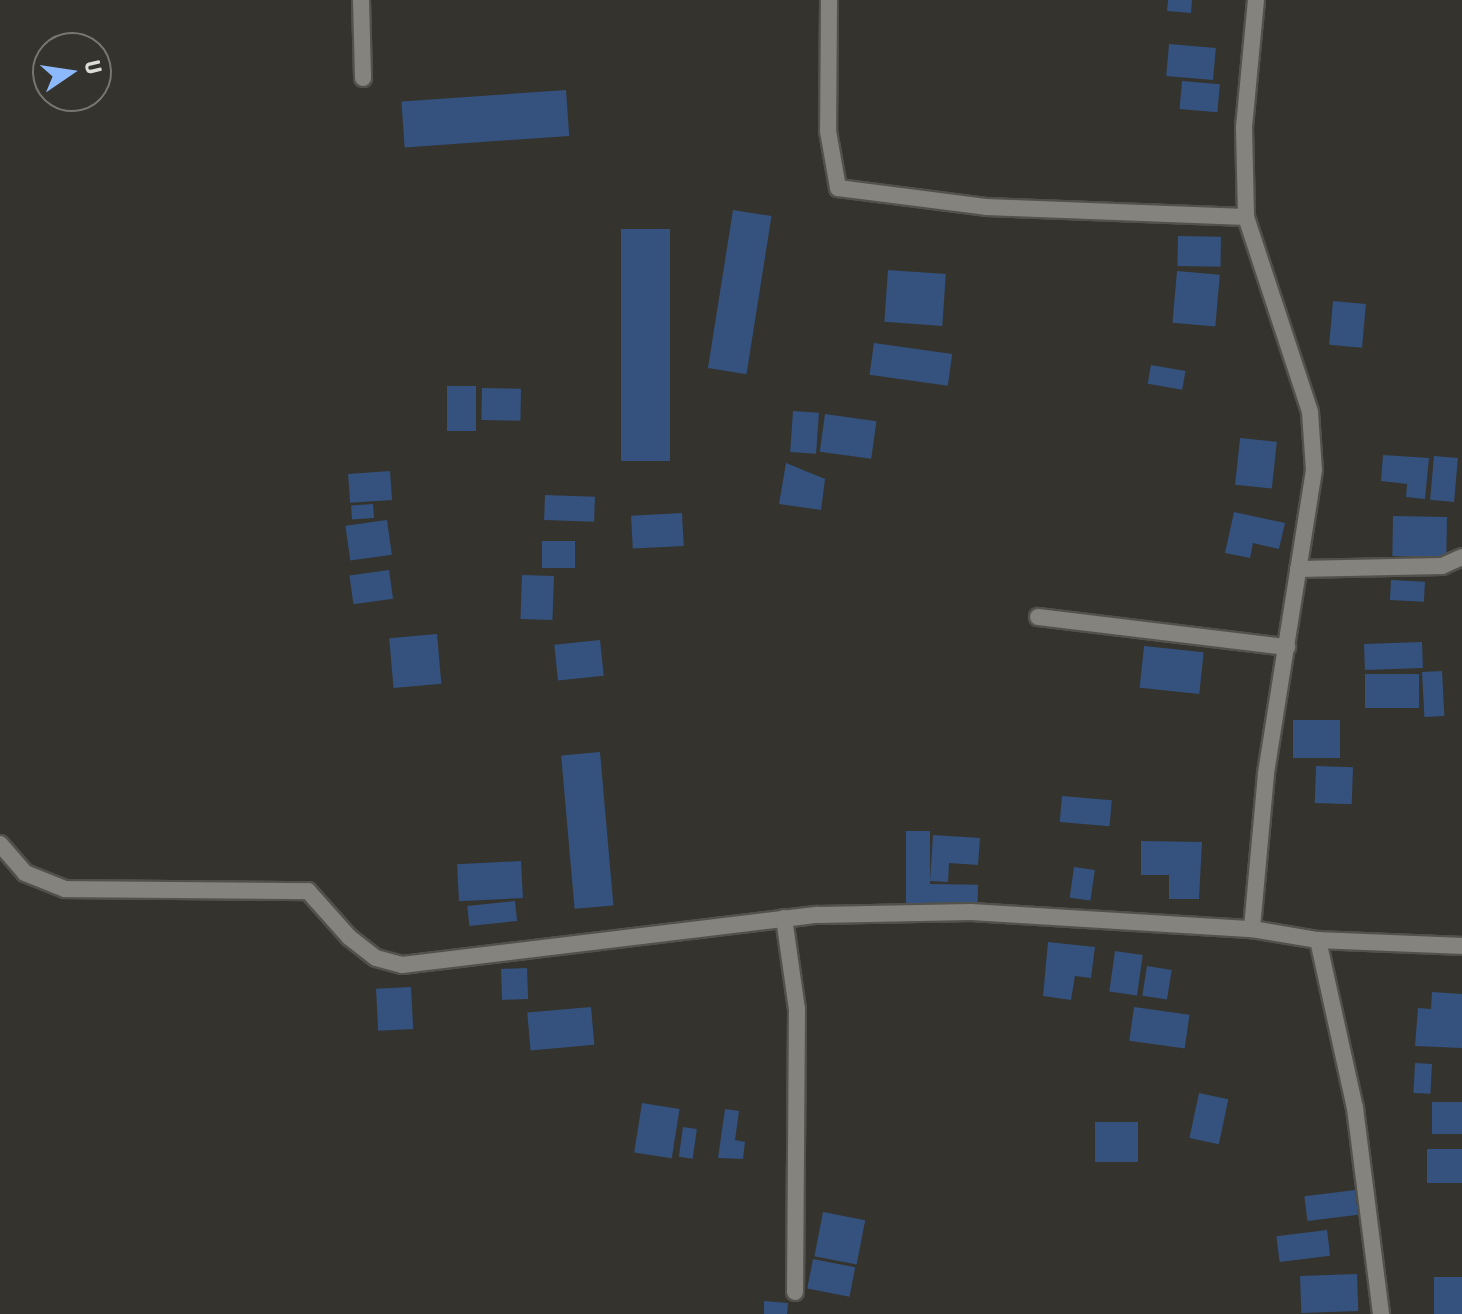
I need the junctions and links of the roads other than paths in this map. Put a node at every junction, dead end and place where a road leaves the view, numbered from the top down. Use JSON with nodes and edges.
{"nodes":[{"id":1,"x":361,"y":0,"type":"edge"},
{"id":2,"x":829,"y":0,"type":"edge"},
{"id":3,"x":1256,"y":0,"type":"edge"},
{"id":4,"x":363,"y":78,"type":"dead end"},
{"id":5,"x":1246,"y":217,"type":"junction"},
{"id":6,"x":1462,"y":557,"type":"edge"},
{"id":7,"x":1298,"y":569,"type":"junction"},
{"id":8,"x":1038,"y":617,"type":"dead end"},
{"id":9,"x":1287,"y":647,"type":"junction"},
{"id":10,"x":0,"y":844,"type":"edge"},
{"id":11,"x":784,"y":918,"type":"junction"},
{"id":12,"x":1252,"y":929,"type":"junction"},
{"id":13,"x":1318,"y":940,"type":"junction"},
{"id":14,"x":1462,"y":946,"type":"edge"},
{"id":15,"x":795,"y":1292,"type":"dead end"},
{"id":16,"x":1381,"y":1314,"type":"edge"}],
"edges":[{"from":1,"to":4,"type":"street"},
{"from":2,"to":5,"type":"street"},
{"from":3,"to":5,"type":"street"},
{"from":5,"to":7,"type":"street"},
{"from":6,"to":7,"type":"street"},
{"from":7,"to":9,"type":"street"},
{"from":8,"to":9,"type":"street"},
{"from":9,"to":12,"type":"street"},
{"from":10,"to":11,"type":"street"},
{"from":11,"to":12,"type":"street"},
{"from":11,"to":15,"type":"street"},
{"from":12,"to":13,"type":"street"},
{"from":13,"to":14,"type":"street"},
{"from":13,"to":16,"type":"street"}]}
